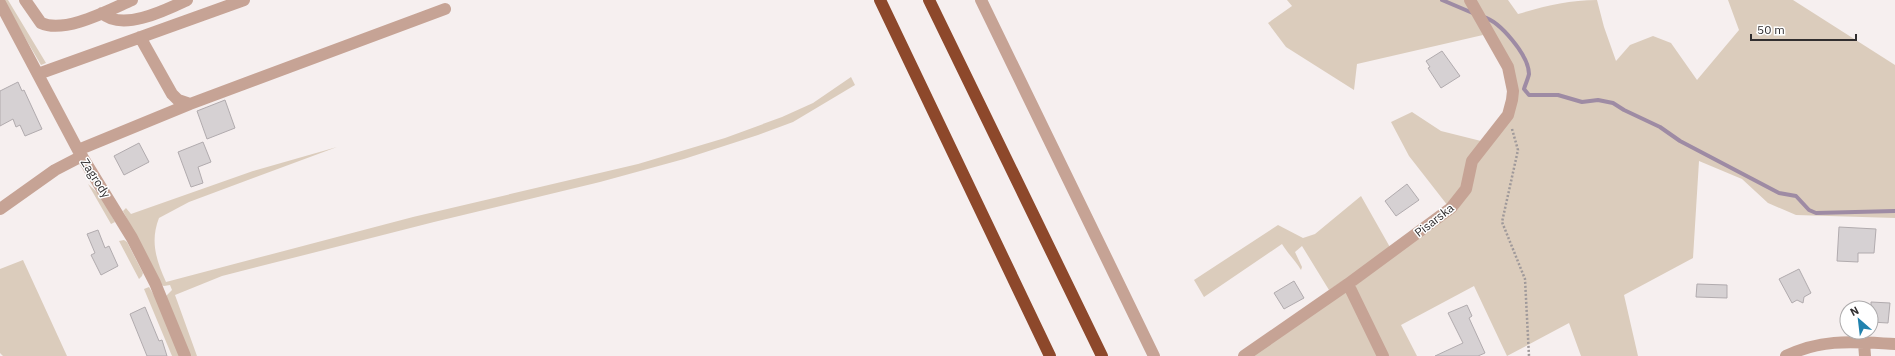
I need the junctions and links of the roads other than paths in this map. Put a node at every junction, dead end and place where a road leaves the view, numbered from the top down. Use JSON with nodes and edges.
{"nodes":[{"id":1,"x":25,"y":0,"type":"edge"},
{"id":2,"x":132,"y":0,"type":"edge"},
{"id":3,"x":187,"y":0,"type":"edge"},
{"id":4,"x":244,"y":0,"type":"edge"},
{"id":5,"x":880,"y":0,"type":"edge"},
{"id":6,"x":929,"y":0,"type":"edge"},
{"id":7,"x":981,"y":0,"type":"edge"},
{"id":8,"x":0,"y":3,"type":"edge"},
{"id":9,"x":1473,"y":4,"type":"edge"},
{"id":10,"x":445,"y":9,"type":"dead end"},
{"id":11,"x":102,"y":13,"type":"junction"},
{"id":12,"x":140,"y":37,"type":"junction"},
{"id":13,"x":38,"y":74,"type":"junction"},
{"id":14,"x":190,"y":104,"type":"junction"},
{"id":15,"x":80,"y":153,"type":"junction"},
{"id":16,"x":0,"y":209,"type":"edge"},
{"id":17,"x":1348,"y":284,"type":"junction"},
{"id":18,"x":1864,"y":343,"type":"junction"},
{"id":19,"x":1895,"y":344,"type":"edge"},
{"id":20,"x":185,"y":356,"type":"edge"},
{"id":21,"x":1050,"y":356,"type":"edge"},
{"id":22,"x":1102,"y":356,"type":"edge"},
{"id":23,"x":1154,"y":356,"type":"edge"},
{"id":24,"x":1244,"y":356,"type":"edge"},
{"id":25,"x":1382,"y":356,"type":"edge"},
{"id":26,"x":1786,"y":356,"type":"edge"},
{"id":27,"x":1865,"y":356,"type":"edge"}],
"edges":[{"from":1,"to":11,"type":"street"},
{"from":2,"to":11,"type":"street"},
{"from":3,"to":11,"type":"street"},
{"from":4,"to":12,"type":"street"},
{"from":5,"to":21,"type":"highway"},
{"from":6,"to":22,"type":"highway"},
{"from":7,"to":23,"type":"street"},
{"from":8,"to":13,"type":"street","name":"Zagrody"},
{"from":9,"to":17,"type":"street","name":"Pisarska"},
{"from":10,"to":14,"type":"street"},
{"from":12,"to":13,"type":"street"},
{"from":12,"to":14,"type":"street"},
{"from":13,"to":15,"type":"street","name":"Zagrody"},
{"from":14,"to":15,"type":"street"},
{"from":15,"to":16,"type":"street"},
{"from":15,"to":20,"type":"street","name":"Zagrody"},
{"from":17,"to":24,"type":"street","name":"Pisarska"},
{"from":17,"to":25,"type":"street"},
{"from":18,"to":19,"type":"street"},
{"from":18,"to":26,"type":"street"},
{"from":18,"to":27,"type":"street"}]}
